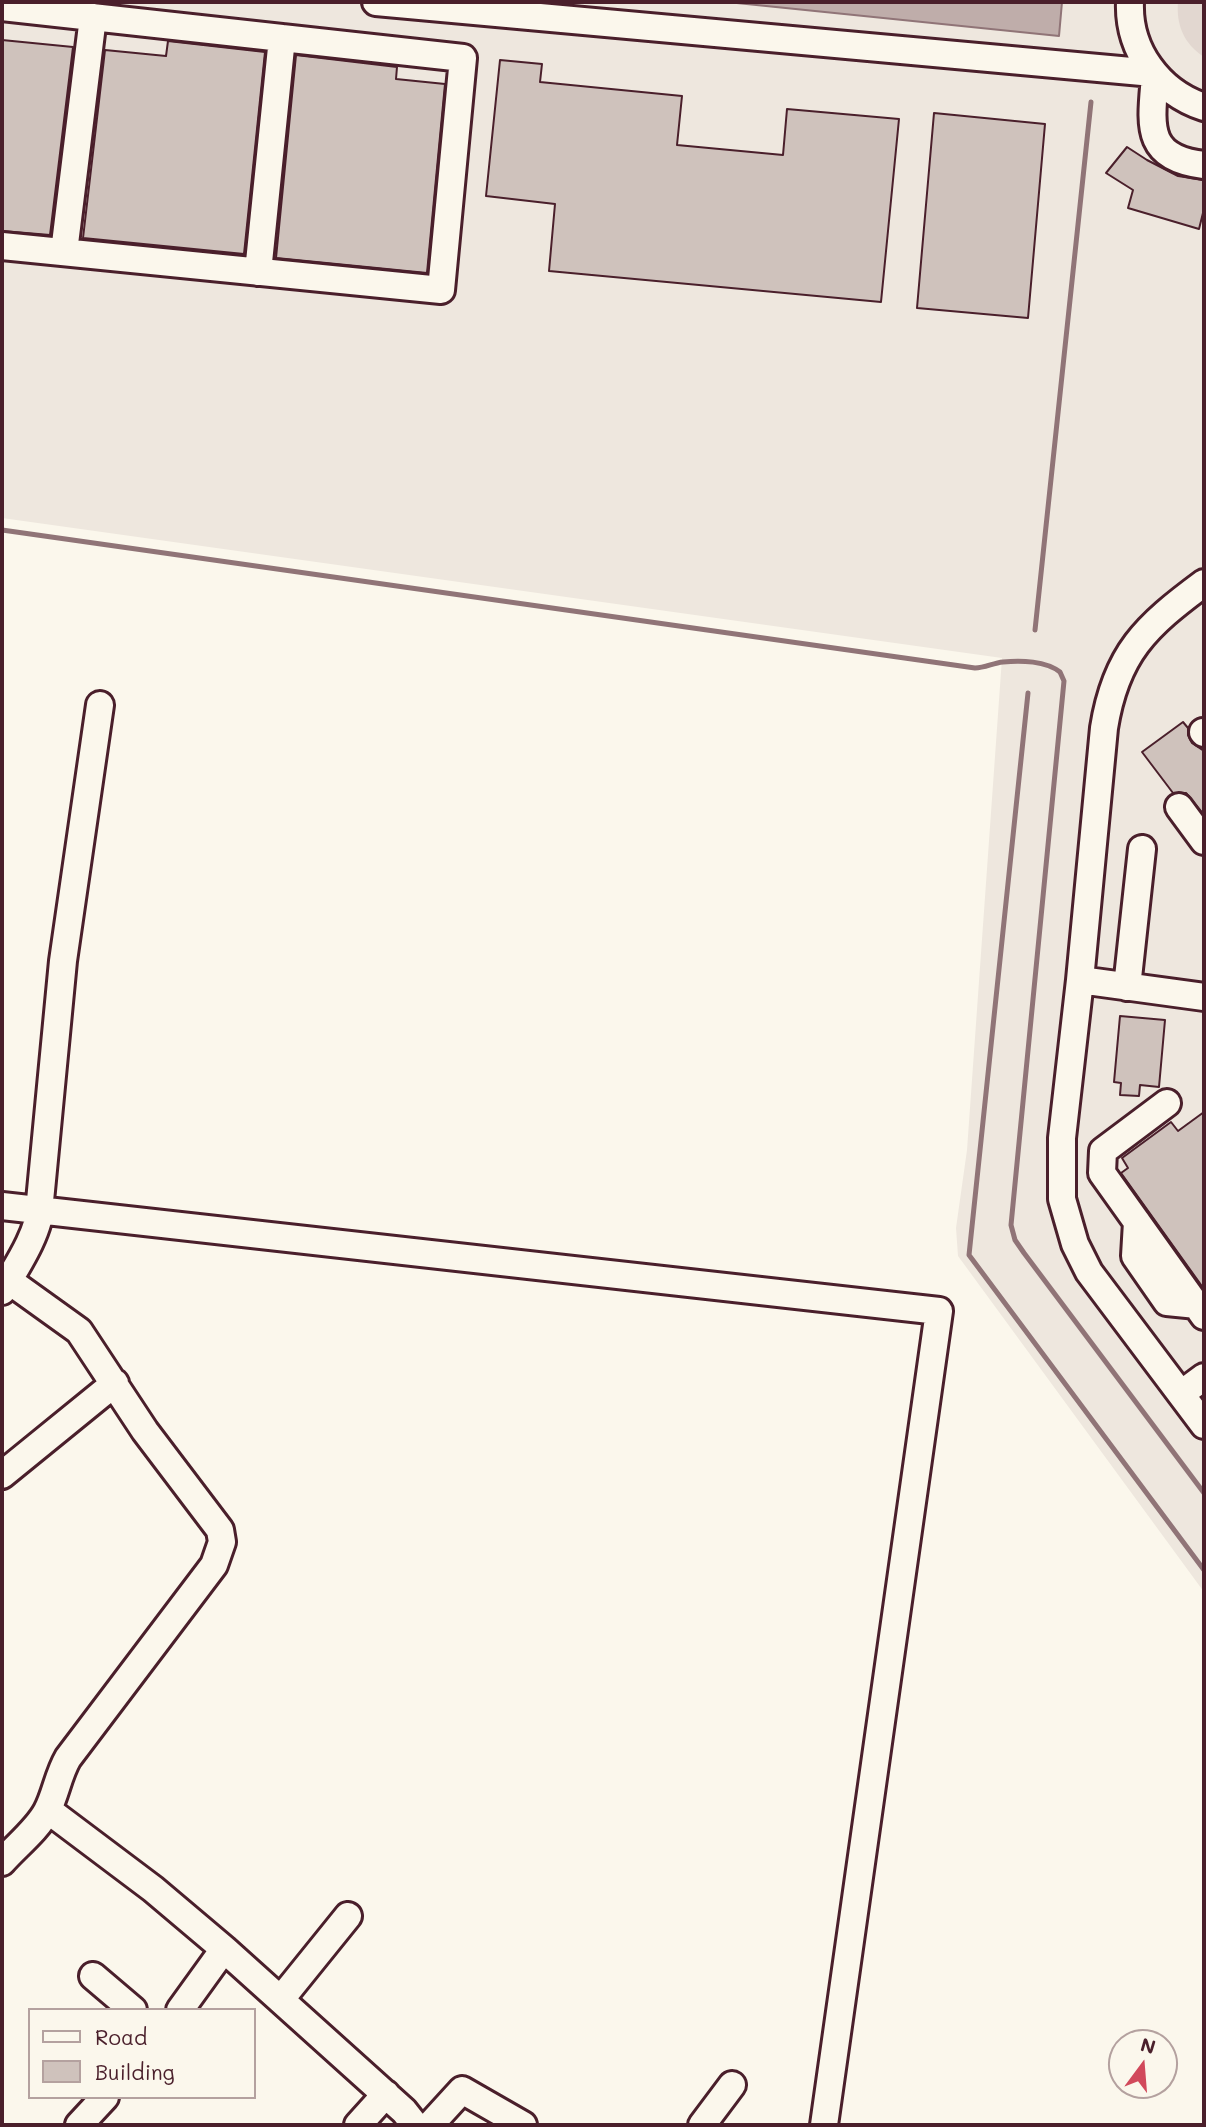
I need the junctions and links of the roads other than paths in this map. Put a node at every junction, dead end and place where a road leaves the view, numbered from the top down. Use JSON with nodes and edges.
{"nodes":[{"id":1,"x":376,"y":2,"type":"edge"},
{"id":2,"x":1130,"y":2,"type":"edge"},
{"id":3,"x":2,"y":6,"type":"edge"},
{"id":4,"x":82,"y":11,"type":"edge"},
{"id":5,"x":282,"y":38,"type":"junction"},
{"id":6,"x":1154,"y":74,"type":"junction"},
{"id":7,"x":1204,"y":107,"type":"edge"},
{"id":8,"x":1202,"y":164,"type":"edge"},
{"id":9,"x":2,"y":246,"type":"edge"},
{"id":10,"x":64,"y":252,"type":"junction"},
{"id":11,"x":258,"y":272,"type":"junction"},
{"id":12,"x":1204,"y":583,"type":"edge"},
{"id":13,"x":100,"y":705,"type":"dead end"},
{"id":14,"x":1179,"y":807,"type":"dead end"},
{"id":15,"x":1204,"y":841,"type":"edge"},
{"id":16,"x":1142,"y":849,"type":"dead end"},
{"id":17,"x":1080,"y":980,"type":"junction"},
{"id":18,"x":1127,"y":987,"type":"junction"},
{"id":19,"x":1204,"y":998,"type":"edge"},
{"id":20,"x":1167,"y":1103,"type":"dead end"},
{"id":21,"x":41,"y":1199,"type":"junction"},
{"id":22,"x":2,"y":1206,"type":"edge"},
{"id":23,"x":5,"y":1285,"type":"edge"},
{"id":24,"x":1200,"y":1310,"type":"edge"},
{"id":25,"x":1204,"y":1377,"type":"edge"},
{"id":26,"x":115,"y":1383,"type":"junction"},
{"id":27,"x":1181,"y":1394,"type":"junction"},
{"id":28,"x":1204,"y":1425,"type":"edge"},
{"id":29,"x":2,"y":1475,"type":"edge"},
{"id":30,"x":48,"y":1810,"type":"junction"},
{"id":31,"x":2,"y":1862,"type":"edge"},
{"id":32,"x":348,"y":1916,"type":"dead end"},
{"id":33,"x":225,"y":1949,"type":"junction"},
{"id":34,"x":93,"y":1976,"type":"dead end"},
{"id":35,"x":281,"y":2000,"type":"junction"},
{"id":36,"x":130,"y":2008,"type":"edge"},
{"id":37,"x":181,"y":2008,"type":"edge"},
{"id":38,"x":732,"y":2085,"type":"dead end"},
{"id":39,"x":386,"y":2094,"type":"junction"},
{"id":40,"x":102,"y":2099,"type":"edge"},
{"id":41,"x":79,"y":2125,"type":"edge"},
{"id":42,"x":358,"y":2125,"type":"edge"},
{"id":43,"x":415,"y":2125,"type":"edge"},
{"id":44,"x":430,"y":2125,"type":"edge"},
{"id":45,"x":523,"y":2125,"type":"edge"},
{"id":46,"x":702,"y":2125,"type":"edge"},
{"id":47,"x":824,"y":2125,"type":"edge"}],
"edges":[{"from":1,"to":6,"type":"street"},
{"from":2,"to":6,"type":"street"},
{"from":3,"to":4,"type":"street"},
{"from":4,"to":5,"type":"street"},
{"from":4,"to":10,"type":"street"},
{"from":5,"to":11,"type":"street"},
{"from":5,"to":11,"type":"street"},
{"from":6,"to":7,"type":"street"},
{"from":6,"to":8,"type":"street"},
{"from":9,"to":10,"type":"street"},
{"from":10,"to":11,"type":"street"},
{"from":12,"to":17,"type":"street"},
{"from":13,"to":21,"type":"street"},
{"from":14,"to":15,"type":"street"},
{"from":16,"to":18,"type":"street"},
{"from":17,"to":18,"type":"street"},
{"from":17,"to":27,"type":"street"},
{"from":18,"to":19,"type":"street"},
{"from":20,"to":24,"type":"street"},
{"from":21,"to":22,"type":"street"},
{"from":21,"to":23,"type":"street"},
{"from":21,"to":47,"type":"street"},
{"from":23,"to":26,"type":"street"},
{"from":25,"to":27,"type":"street"},
{"from":26,"to":29,"type":"street"},
{"from":26,"to":30,"type":"street"},
{"from":27,"to":28,"type":"street"},
{"from":30,"to":31,"type":"street"},
{"from":30,"to":33,"type":"street"},
{"from":32,"to":35,"type":"street"},
{"from":33,"to":35,"type":"street"},
{"from":33,"to":37,"type":"street"},
{"from":34,"to":36,"type":"street"},
{"from":35,"to":39,"type":"street"},
{"from":38,"to":46,"type":"street"},
{"from":39,"to":42,"type":"street"},
{"from":39,"to":43,"type":"street"},
{"from":40,"to":41,"type":"street"},
{"from":44,"to":45,"type":"street"}]}
